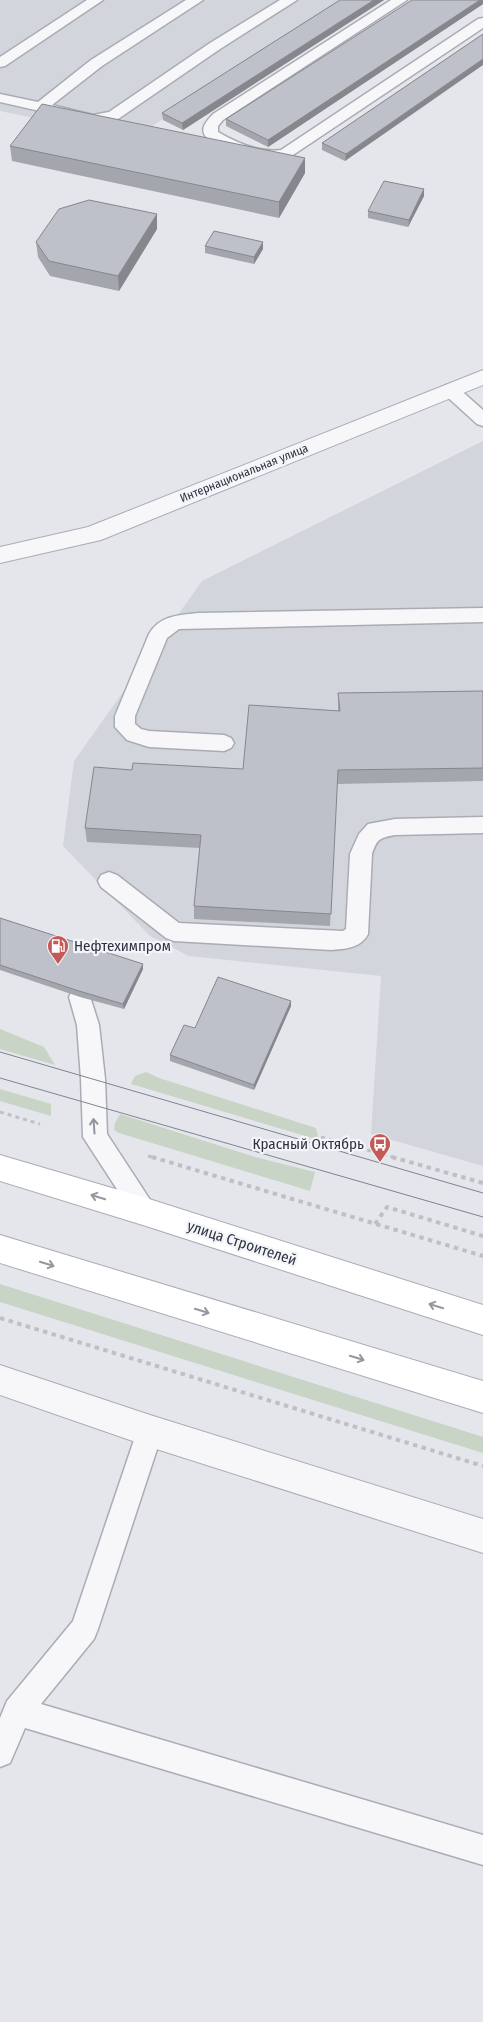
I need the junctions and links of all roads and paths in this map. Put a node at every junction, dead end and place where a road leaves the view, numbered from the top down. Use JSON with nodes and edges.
{"nodes":[{"id":1,"x":96,"y":0,"type":"edge"},
{"id":2,"x":196,"y":0,"type":"edge"},
{"id":3,"x":290,"y":0,"type":"edge"},
{"id":4,"x":400,"y":0,"type":"edge"},
{"id":5,"x":483,"y":22,"type":"edge"},
{"id":6,"x":0,"y":63,"type":"edge"},
{"id":7,"x":0,"y":98,"type":"edge"},
{"id":8,"x":41,"y":107,"type":"junction"},
{"id":9,"x":483,"y":377,"type":"edge"},
{"id":10,"x":450,"y":390,"type":"junction"},
{"id":11,"x":483,"y":420,"type":"edge"},
{"id":12,"x":0,"y":555,"type":"edge"},
{"id":13,"x":483,"y":616,"type":"edge"},
{"id":14,"x":224,"y":743,"type":"dead end"},
{"id":15,"x":483,"y":825,"type":"edge"},
{"id":16,"x":109,"y":881,"type":"dead end"},
{"id":17,"x":80,"y":997,"type":"edge"},
{"id":18,"x":0,"y":1112,"type":"edge"},
{"id":19,"x":40,"y":1124,"type":"dead end"},
{"id":20,"x":321,"y":1137,"type":"dead end"},
{"id":21,"x":141,"y":1154,"type":"dead end"},
{"id":22,"x":0,"y":1168,"type":"edge"},
{"id":23,"x":483,"y":1183,"type":"edge"},
{"id":24,"x":146,"y":1212,"type":"junction"},
{"id":25,"x":375,"y":1224,"type":"junction"},
{"id":26,"x":483,"y":1236,"type":"edge"},
{"id":27,"x":0,"y":1249,"type":"edge"},
{"id":28,"x":483,"y":1256,"type":"edge"},
{"id":29,"x":0,"y":1318,"type":"edge"},
{"id":30,"x":483,"y":1320,"type":"edge"},
{"id":31,"x":0,"y":1380,"type":"edge"},
{"id":32,"x":483,"y":1397,"type":"edge"},
{"id":33,"x":150,"y":1430,"type":"junction"},
{"id":34,"x":483,"y":1466,"type":"edge"},
{"id":35,"x":483,"y":1536,"type":"edge"},
{"id":36,"x":17,"y":1711,"type":"junction"},
{"id":37,"x":0,"y":1754,"type":"edge"},
{"id":38,"x":483,"y":1850,"type":"edge"}],
"edges":[{"from":1,"to":6,"type":"lane"},
{"from":2,"to":8,"type":"lane"},
{"from":3,"to":8,"type":"lane"},
{"from":4,"to":5,"type":"lane"},
{"from":7,"to":8,"type":"lane"},
{"from":9,"to":10,"type":"street","name":"Интернациональная улица"},
{"from":10,"to":11,"type":"lane"},
{"from":10,"to":12,"type":"street","name":"Интернациональная улица"},
{"from":13,"to":14,"type":"lane"},
{"from":15,"to":16,"type":"lane"},
{"from":24,"to":17,"type":"lane","one_way":true},
{"from":18,"to":19,"type":"path"},
{"from":20,"to":23,"type":"path"},
{"from":21,"to":25,"type":"path"},
{"from":24,"to":22,"type":"main road","name":"улица Строителей","one_way":true},
{"from":30,"to":24,"type":"main road","name":"улица Строителей","one_way":true},
{"from":25,"to":26,"type":"path"},
{"from":25,"to":28,"type":"path"},
{"from":27,"to":32,"type":"main road","one_way":true},
{"from":29,"to":34,"type":"path"},
{"from":31,"to":33,"type":"street"},
{"from":33,"to":35,"type":"street"},
{"from":33,"to":36,"type":"lane"},
{"from":36,"to":37,"type":"lane"},
{"from":36,"to":38,"type":"lane"}]}
